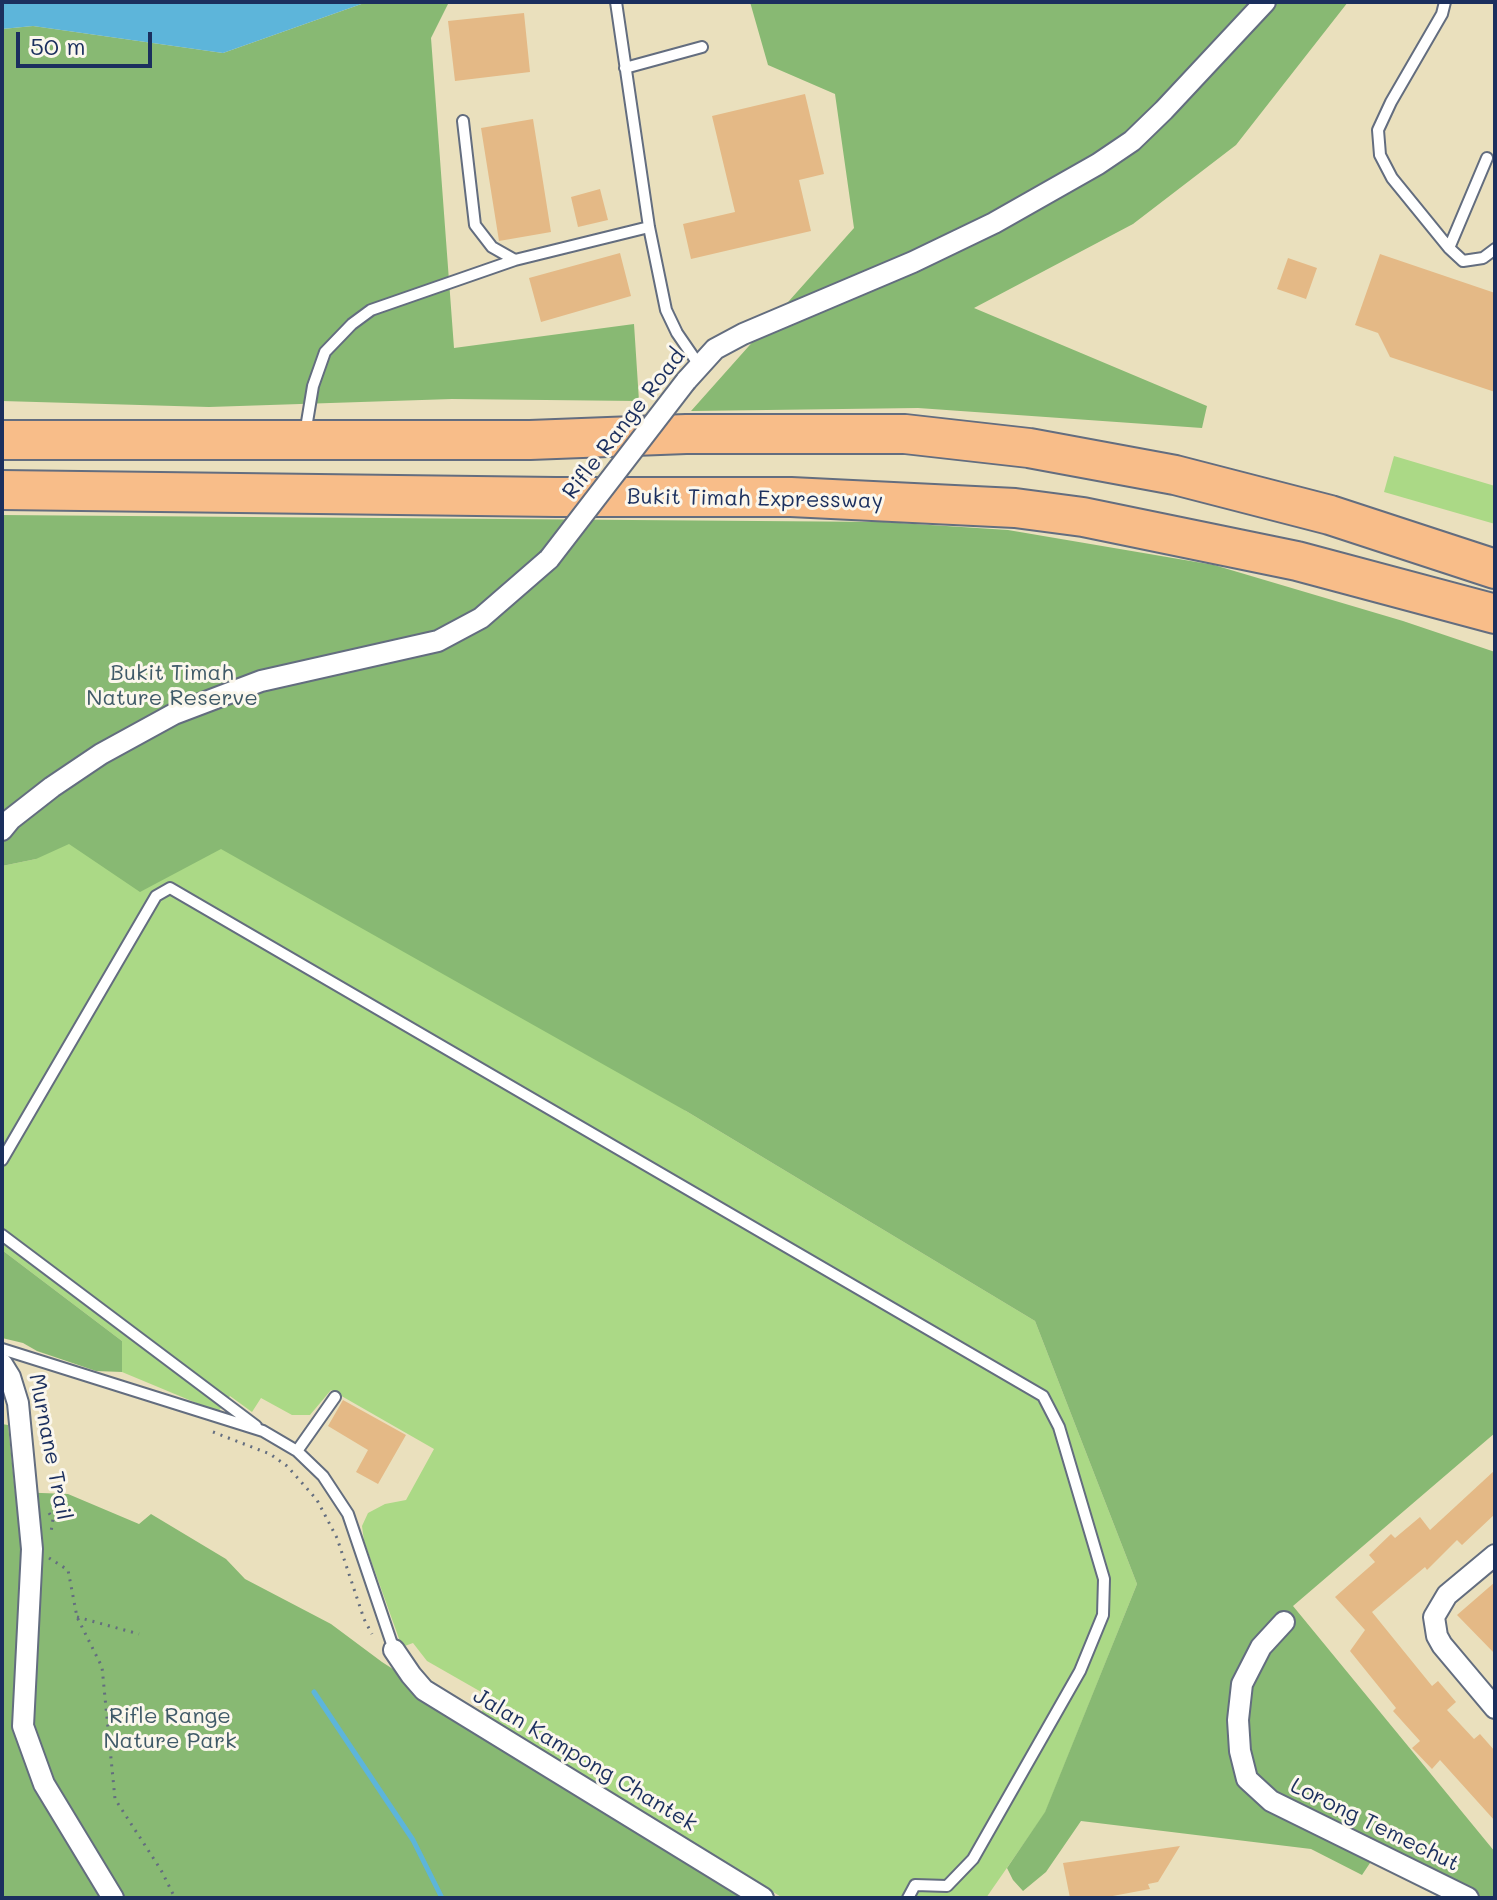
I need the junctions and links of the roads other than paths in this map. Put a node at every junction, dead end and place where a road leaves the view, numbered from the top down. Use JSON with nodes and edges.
{"nodes":[{"id":1,"x":616,"y":2,"type":"edge"},
{"id":2,"x":1265,"y":2,"type":"edge"},
{"id":3,"x":1445,"y":2,"type":"edge"},
{"id":4,"x":702,"y":47,"type":"dead end"},
{"id":5,"x":625,"y":68,"type":"junction"},
{"id":6,"x":463,"y":121,"type":"dead end"},
{"id":7,"x":1487,"y":158,"type":"dead end"},
{"id":8,"x":649,"y":227,"type":"junction"},
{"id":9,"x":1449,"y":248,"type":"junction"},
{"id":10,"x":1495,"y":249,"type":"edge"},
{"id":11,"x":515,"y":260,"type":"junction"},
{"id":12,"x":692,"y":373,"type":"junction"},
{"id":13,"x":2,"y":440,"type":"edge"},
{"id":14,"x":304,"y":440,"type":"junction"},
{"id":15,"x":2,"y":490,"type":"edge"},
{"id":16,"x":1330,"y":515,"type":"junction"},
{"id":17,"x":1495,"y":543,"type":"edge"},
{"id":18,"x":1495,"y":569,"type":"edge"},
{"id":19,"x":1495,"y":614,"type":"edge"},
{"id":20,"x":2,"y":830,"type":"edge"},
{"id":21,"x":2,"y":1160,"type":"edge"},
{"id":22,"x":2,"y":1235,"type":"edge"},
{"id":23,"x":2,"y":1349,"type":"edge"},
{"id":24,"x":2,"y":1364,"type":"edge"},
{"id":25,"x":335,"y":1397,"type":"dead end"},
{"id":26,"x":263,"y":1431,"type":"junction"},
{"id":27,"x":297,"y":1451,"type":"junction"},
{"id":28,"x":1495,"y":1555,"type":"edge"},
{"id":29,"x":1284,"y":1622,"type":"dead end"},
{"id":30,"x":396,"y":1652,"type":"joint"},
{"id":31,"x":1495,"y":1708,"type":"edge"},
{"id":32,"x":113,"y":1898,"type":"edge"},
{"id":33,"x":763,"y":1898,"type":"edge"},
{"id":34,"x":908,"y":1898,"type":"edge"},
{"id":35,"x":1468,"y":1898,"type":"edge"}],
"edges":[{"from":1,"to":5,"type":"lane"},
{"from":2,"to":12,"type":"street","name":"Rifle Range Road"},
{"from":3,"to":9,"type":"lane"},
{"from":4,"to":5,"type":"lane"},
{"from":5,"to":8,"type":"lane"},
{"from":6,"to":11,"type":"lane"},
{"from":7,"to":9,"type":"lane"},
{"from":8,"to":11,"type":"lane"},
{"from":8,"to":12,"type":"lane"},
{"from":9,"to":10,"type":"lane"},
{"from":11,"to":14,"type":"lane"},
{"from":12,"to":20,"type":"street","name":"Rifle Range Road","bridge":true},
{"from":13,"to":14,"type":"highway"},
{"from":14,"to":16,"type":"highway"},
{"from":15,"to":19,"type":"highway","name":"Bukit Timah Expressway"},
{"from":16,"to":17,"type":"highway"},
{"from":16,"to":18,"type":"highway"},
{"from":21,"to":34,"type":"lane"},
{"from":22,"to":26,"type":"lane"},
{"from":23,"to":26,"type":"lane"},
{"from":24,"to":32,"type":"street"},
{"from":25,"to":27,"type":"lane"},
{"from":26,"to":27,"type":"lane"},
{"from":27,"to":30,"type":"lane"},
{"from":28,"to":31,"type":"street"},
{"from":29,"to":35,"type":"street","name":"Lorong Temechut"},
{"from":30,"to":33,"type":"street","name":"Jalan Kampong Chantek"}]}
